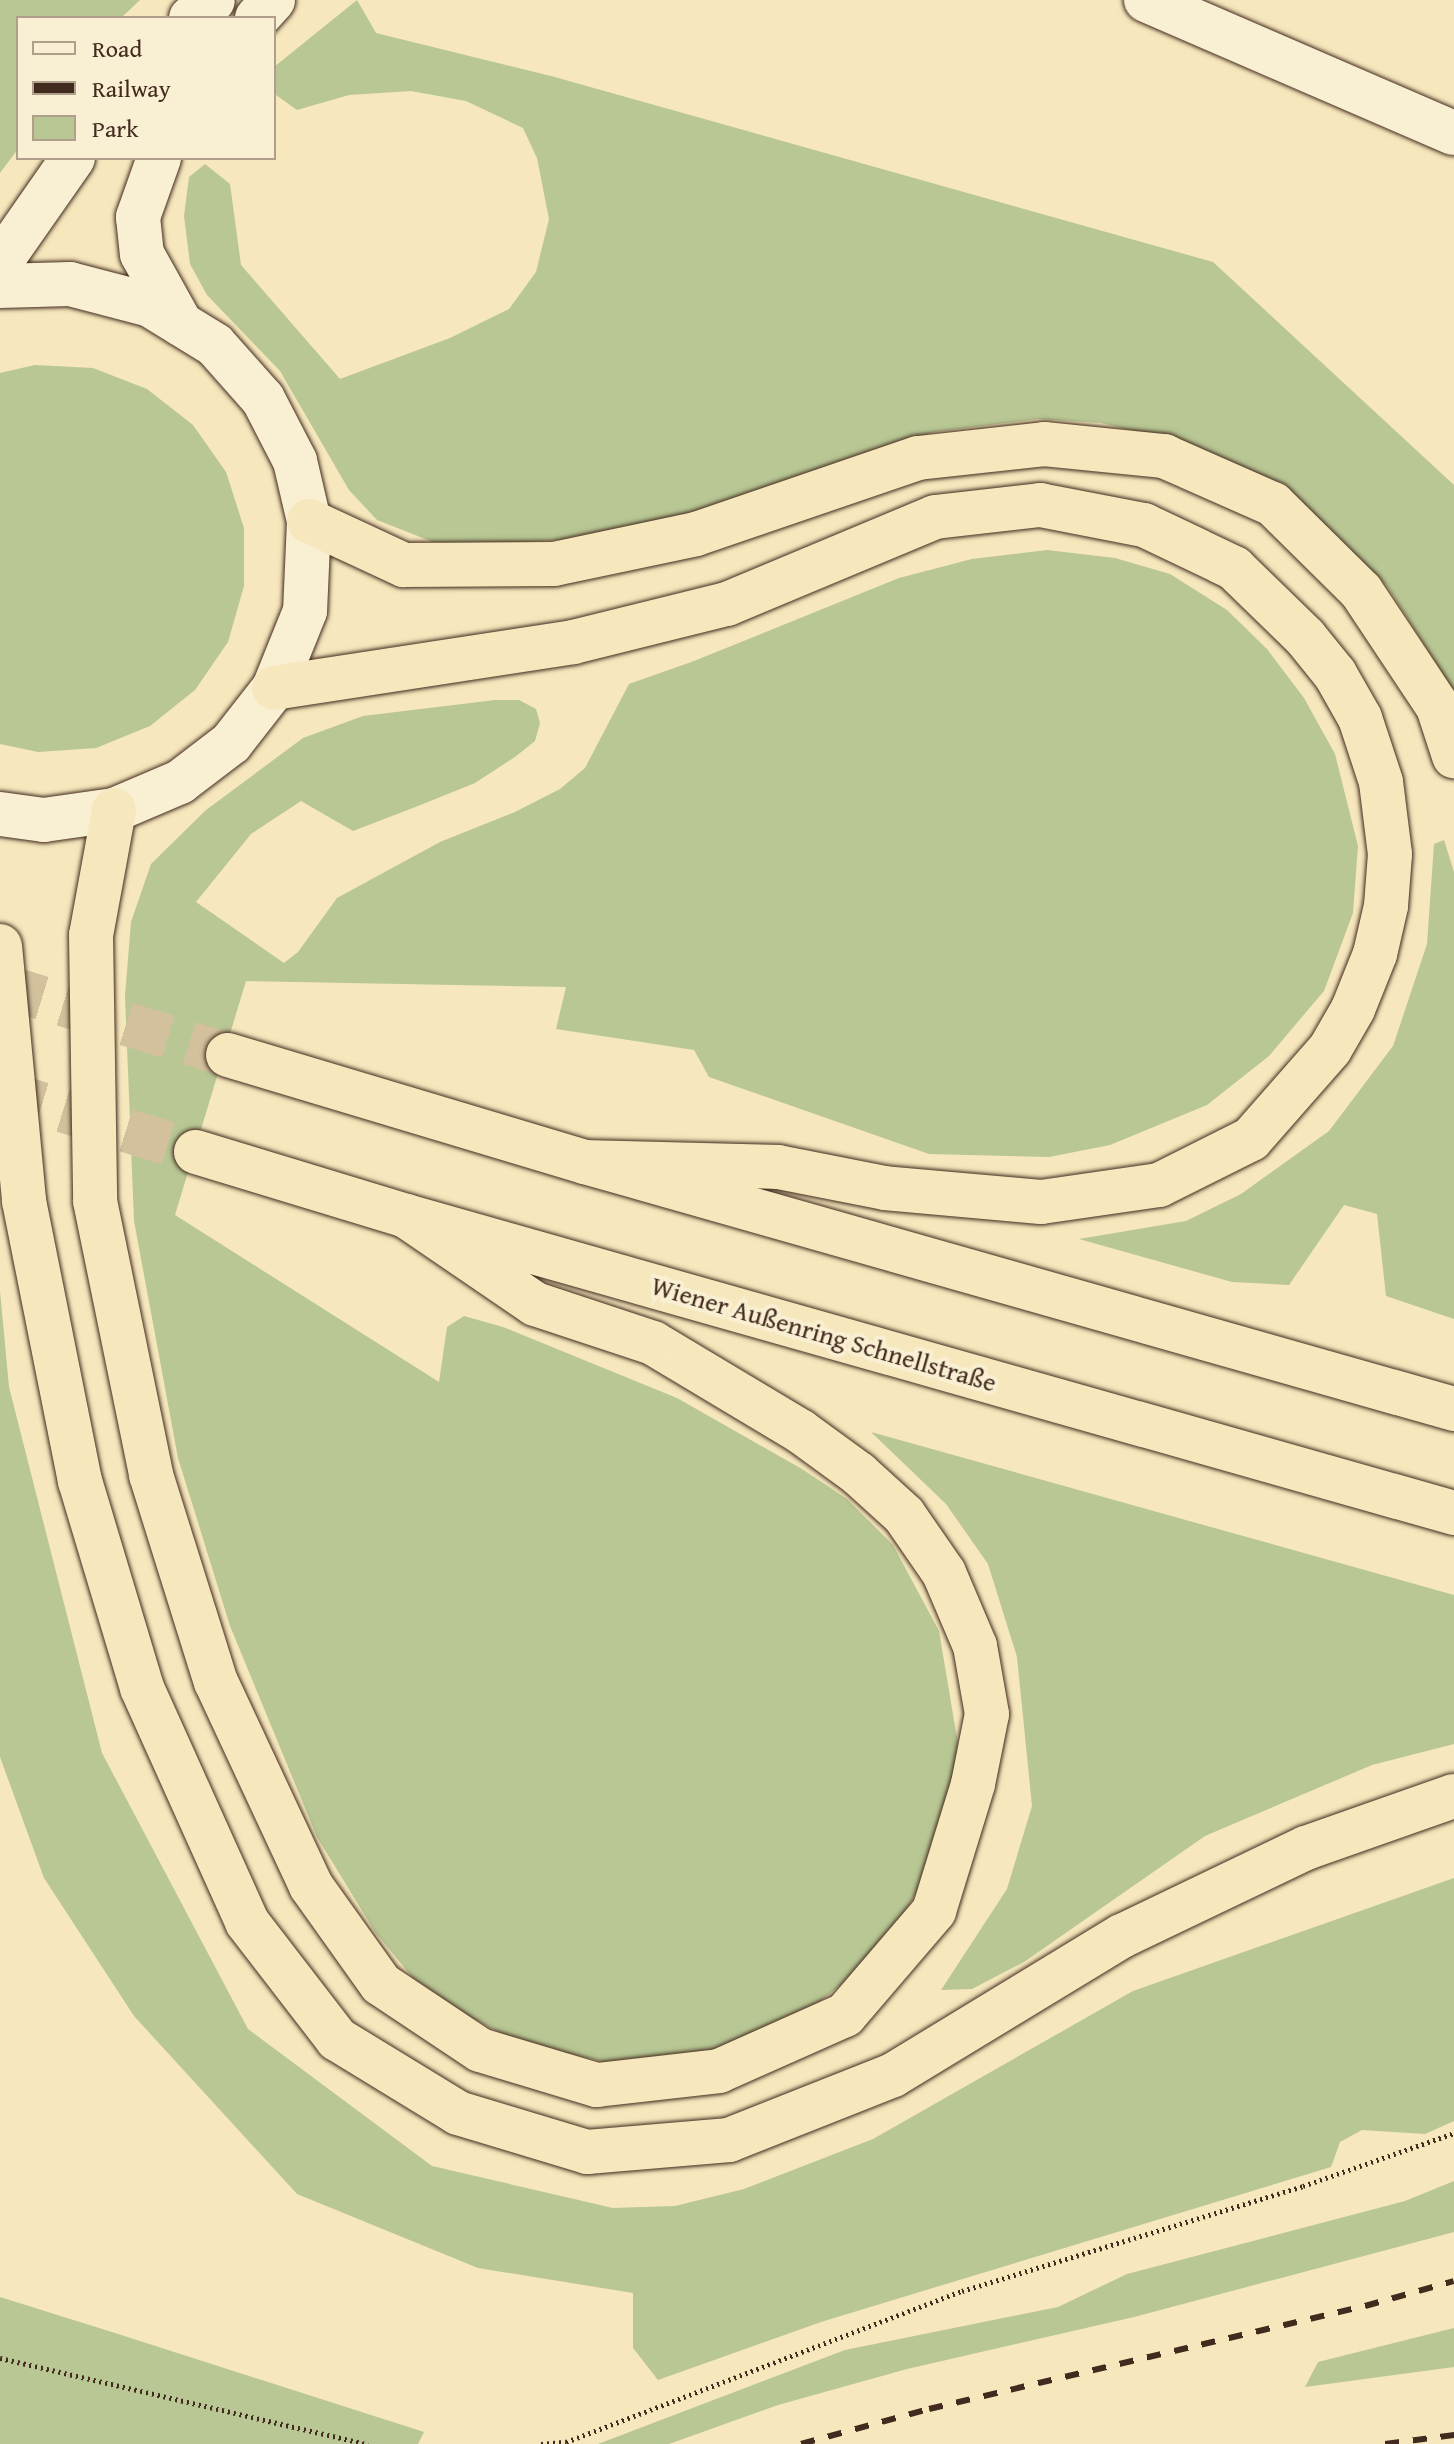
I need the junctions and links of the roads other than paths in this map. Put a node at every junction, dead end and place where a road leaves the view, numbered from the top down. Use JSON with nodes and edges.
{"nodes":[{"id":1,"x":213,"y":0,"type":"edge"},
{"id":2,"x":273,"y":0,"type":"edge"},
{"id":3,"x":1146,"y":0,"type":"edge"},
{"id":4,"x":193,"y":16,"type":"edge"},
{"id":5,"x":259,"y":16,"type":"edge"},
{"id":6,"x":1454,"y":133,"type":"edge"},
{"id":7,"x":72,"y":160,"type":"edge"},
{"id":8,"x":158,"y":160,"type":"edge"},
{"id":9,"x":0,"y":270,"type":"edge"},
{"id":10,"x":0,"y":286,"type":"edge"},
{"id":11,"x":181,"y":324,"type":"junction"},
{"id":12,"x":309,"y":521,"type":"junction"},
{"id":13,"x":274,"y":688,"type":"junction"},
{"id":14,"x":1454,"y":756,"type":"edge"},
{"id":15,"x":114,"y":810,"type":"junction"},
{"id":16,"x":0,"y":814,"type":"edge"},
{"id":17,"x":0,"y":946,"type":"edge"},
{"id":18,"x":228,"y":1055,"type":"tunnel mouth"},
{"id":19,"x":196,"y":1152,"type":"tunnel mouth"},
{"id":20,"x":585,"y":1162,"type":"junction"},
{"id":21,"x":406,"y":1216,"type":"junction"},
{"id":22,"x":1454,"y":1409,"type":"edge"},
{"id":23,"x":1454,"y":1513,"type":"edge"},
{"id":24,"x":1454,"y":1796,"type":"edge"}],
"edges":[{"from":1,"to":4,"type":"main road"},
{"from":2,"to":5,"type":"main road"},
{"from":3,"to":6,"type":"main road"},
{"from":7,"to":9,"type":"main road"},
{"from":8,"to":11,"type":"main road"},
{"from":10,"to":11,"type":"main road"},
{"from":11,"to":12,"type":"main road"},
{"from":12,"to":13,"type":"main road"},
{"from":12,"to":14,"type":"highway"},
{"from":13,"to":15,"type":"main road"},
{"from":13,"to":20,"type":"highway"},
{"from":15,"to":16,"type":"main road"},
{"from":15,"to":21,"type":"highway"},
{"from":17,"to":24,"type":"highway"},
{"from":18,"to":20,"type":"highway"},
{"from":19,"to":21,"type":"highway","name":"Wiener Außenring Schnellstraße"},
{"from":20,"to":22,"type":"highway"},
{"from":21,"to":23,"type":"highway","name":"Wiener Außenring Schnellstraße"}]}
